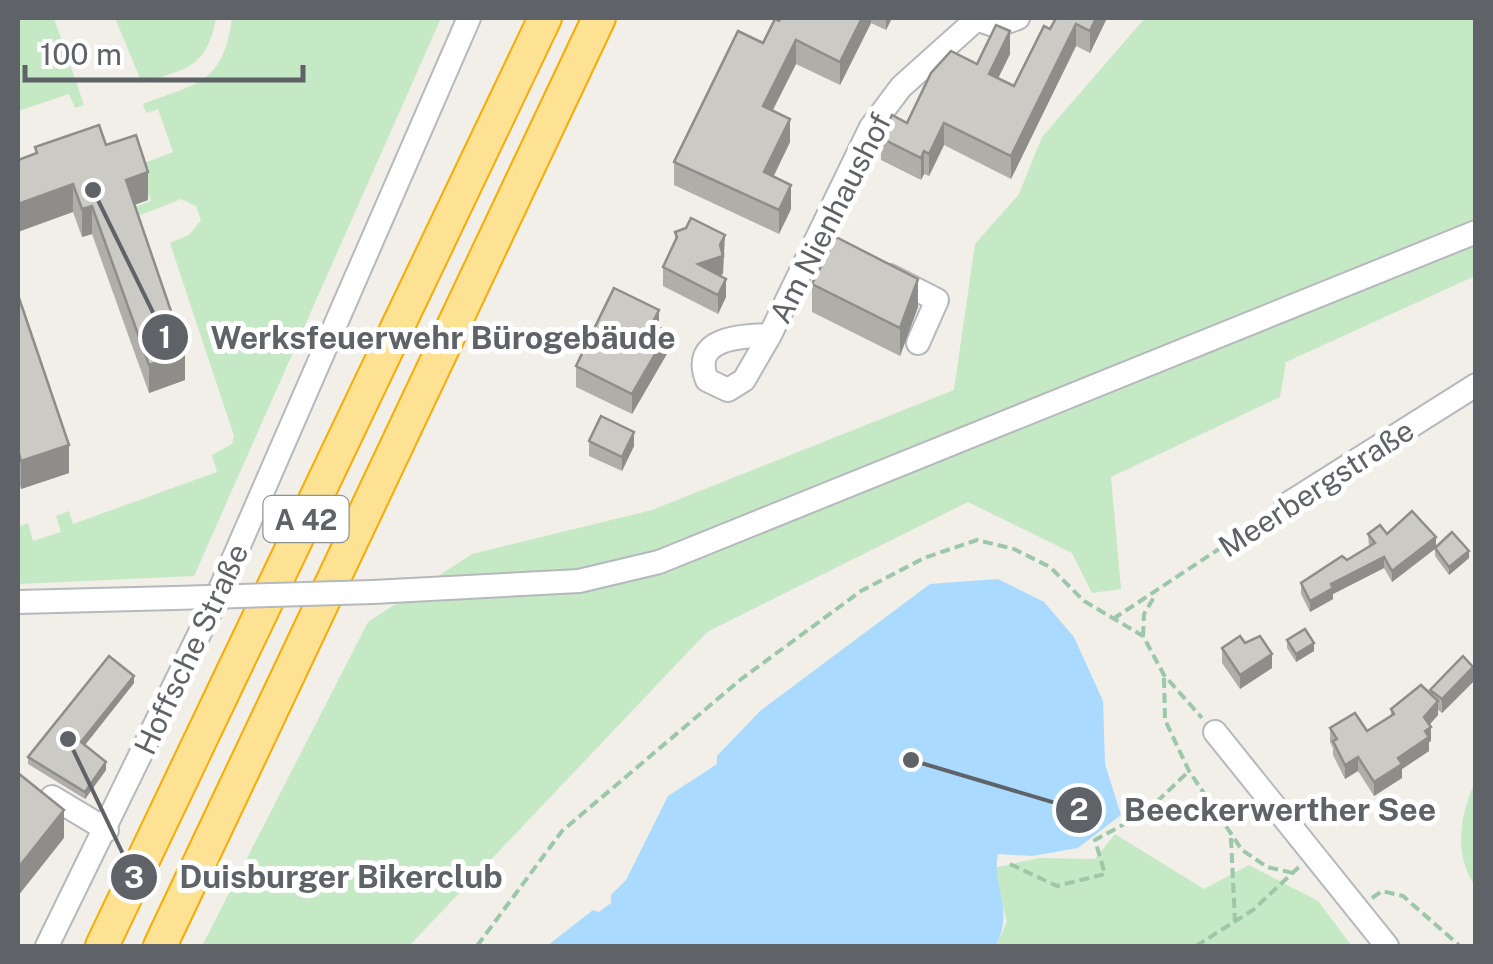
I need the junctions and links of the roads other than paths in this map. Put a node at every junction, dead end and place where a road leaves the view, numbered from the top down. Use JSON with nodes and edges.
{"nodes":[{"id":1,"x":469,"y":18,"type":"edge"},
{"id":2,"x":544,"y":18,"type":"edge"},
{"id":3,"x":600,"y":18,"type":"edge"},
{"id":4,"x":1018,"y":18,"type":"edge"},
{"id":5,"x":978,"y":19,"type":"edge"},
{"id":6,"x":1476,"y":232,"type":"edge"},
{"id":7,"x":868,"y":264,"type":"edge"},
{"id":8,"x":770,"y":335,"type":"dead end"},
{"id":9,"x":918,"y":343,"type":"dead end"},
{"id":10,"x":1476,"y":385,"type":"edge"},
{"id":11,"x":1286,"y":505,"type":"road end"},
{"id":12,"x":18,"y":602,"type":"edge"},
{"id":13,"x":1215,"y":732,"type":"road end"},
{"id":14,"x":52,"y":798,"type":"edge"},
{"id":15,"x":107,"y":830,"type":"junction"},
{"id":16,"x":47,"y":946,"type":"edge"},
{"id":17,"x":102,"y":946,"type":"edge"},
{"id":18,"x":160,"y":946,"type":"edge"},
{"id":19,"x":1387,"y":946,"type":"edge"}],
"edges":[{"from":1,"to":15,"type":"street","name":"Hoffsche Straße"},
{"from":2,"to":17,"type":"highway","number":"A 42"},
{"from":3,"to":18,"type":"highway","number":"A 42"},
{"from":4,"to":5,"type":"street","name":"Am Nienhaushof"},
{"from":5,"to":8,"type":"street","name":"Am Nienhaushof"},
{"from":6,"to":12,"type":"street","bridge":true},
{"from":7,"to":9,"type":"street"},
{"from":10,"to":11,"type":"street","name":"Meerbergstraße"},
{"from":13,"to":19,"type":"street"},
{"from":14,"to":15,"type":"street"},
{"from":15,"to":16,"type":"street","name":"Hoffsche Straße"}]}
